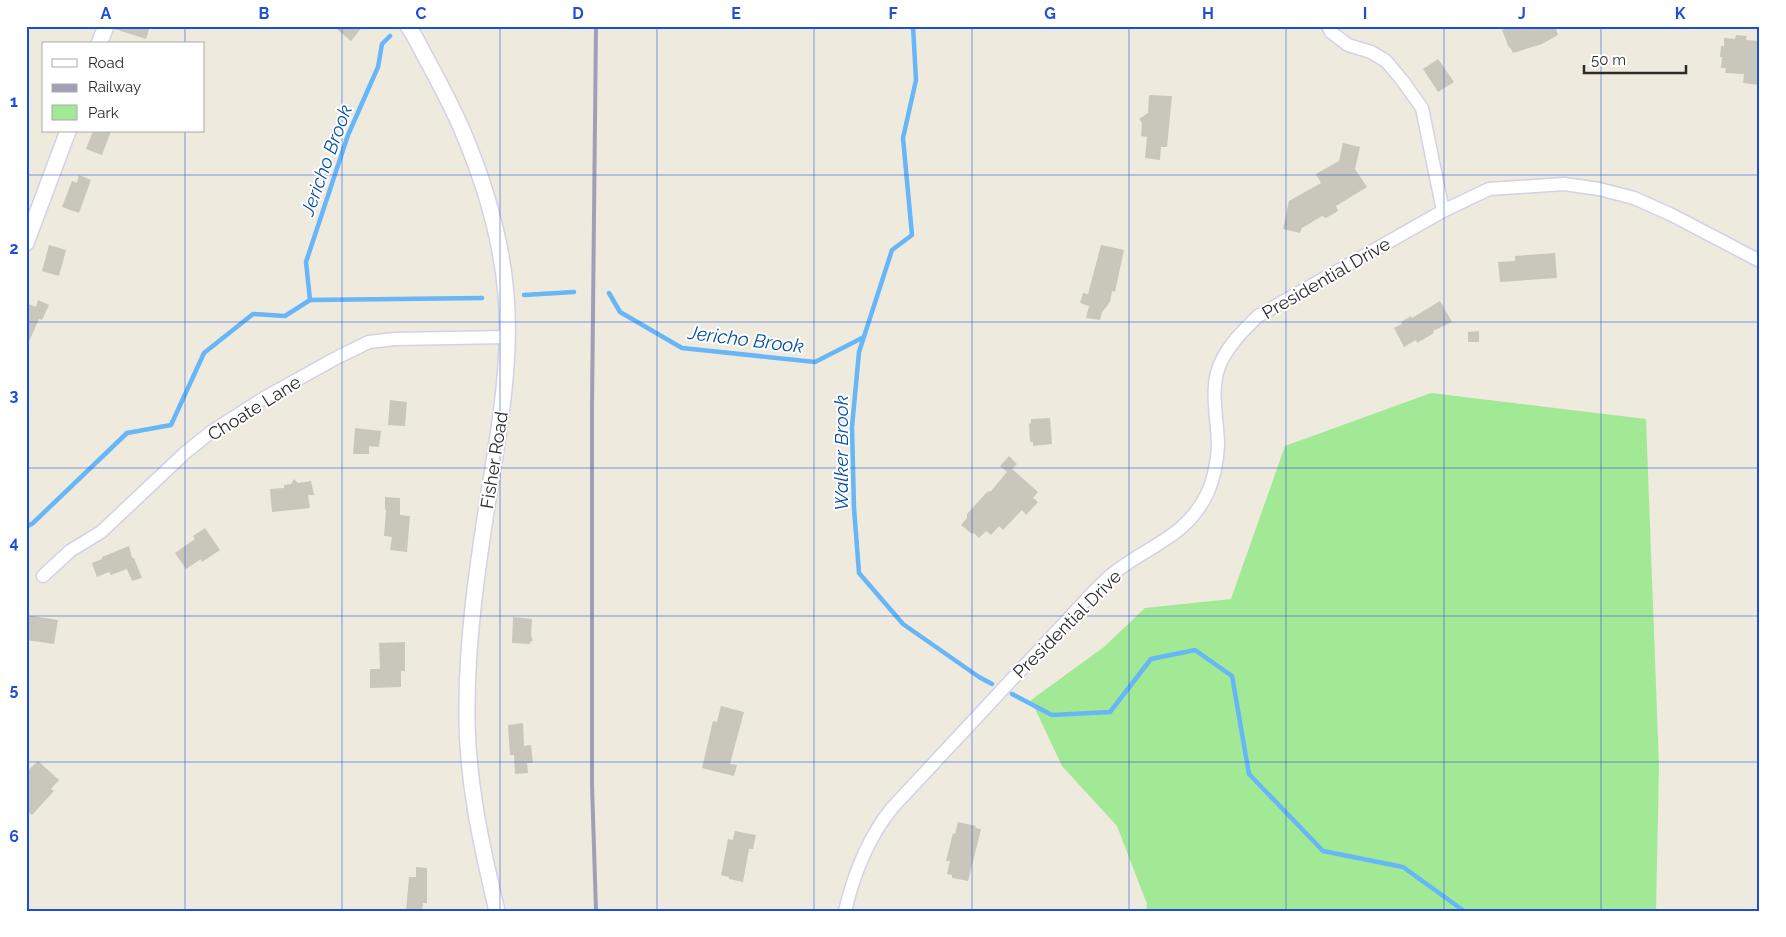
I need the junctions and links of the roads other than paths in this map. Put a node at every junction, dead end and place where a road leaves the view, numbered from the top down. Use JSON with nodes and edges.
{"nodes":[{"id":1,"x":106,"y":26,"type":"edge"},
{"id":2,"x":408,"y":26,"type":"edge"},
{"id":3,"x":1328,"y":26,"type":"edge"},
{"id":4,"x":100,"y":42,"type":"edge"},
{"id":5,"x":68,"y":132,"type":"edge"},
{"id":6,"x":1443,"y":211,"type":"junction"},
{"id":7,"x":26,"y":243,"type":"edge"},
{"id":8,"x":1760,"y":261,"type":"edge"},
{"id":9,"x":506,"y":337,"type":"junction"},
{"id":10,"x":43,"y":576,"type":"dead end"},
{"id":11,"x":497,"y":911,"type":"edge"},
{"id":12,"x":845,"y":911,"type":"edge"}],
"edges":[{"from":1,"to":4,"type":"street"},
{"from":2,"to":9,"type":"street","name":"Fisher Road"},
{"from":3,"to":6,"type":"street"},
{"from":5,"to":7,"type":"street"},
{"from":6,"to":8,"type":"street","name":"Presidential Drive"},
{"from":6,"to":12,"type":"street","name":"Presidential Drive"},
{"from":9,"to":10,"type":"street","name":"Choate Lane"},
{"from":9,"to":11,"type":"street","name":"Fisher Road"}]}
